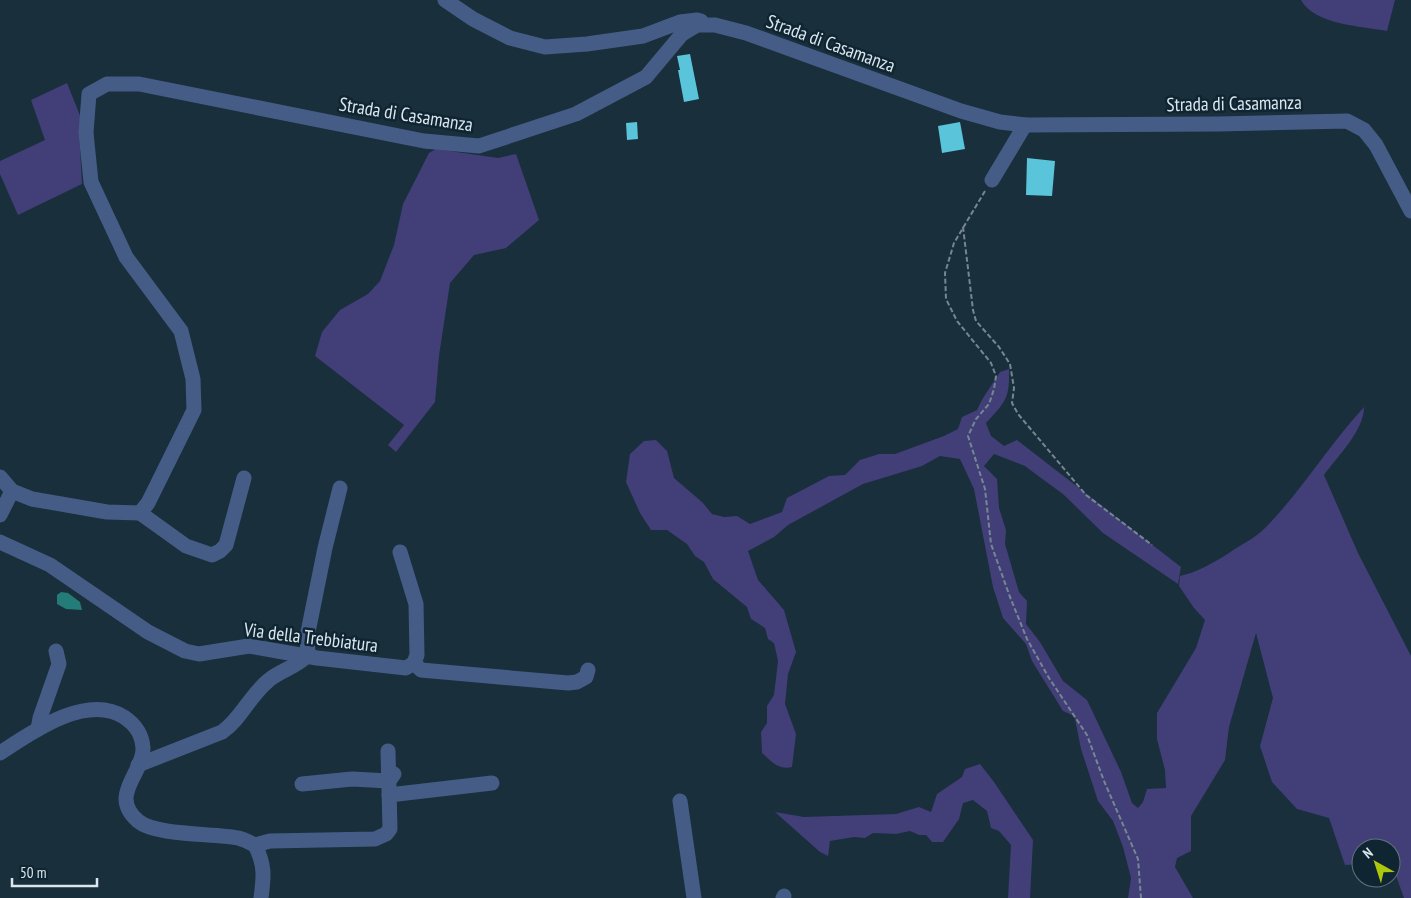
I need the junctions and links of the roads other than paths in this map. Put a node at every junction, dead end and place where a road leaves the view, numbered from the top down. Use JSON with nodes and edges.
{"nodes":[{"id":1,"x":445,"y":0,"type":"edge"},
{"id":2,"x":714,"y":25,"type":"junction"},
{"id":3,"x":1025,"y":125,"type":"junction"},
{"id":4,"x":992,"y":180,"type":"road end"},
{"id":5,"x":1411,"y":211,"type":"edge"},
{"id":6,"x":0,"y":477,"type":"edge"},
{"id":7,"x":244,"y":478,"type":"dead end"},
{"id":8,"x":340,"y":488,"type":"dead end"},
{"id":9,"x":12,"y":491,"type":"junction"},
{"id":10,"x":140,"y":513,"type":"junction"},
{"id":11,"x":0,"y":515,"type":"edge"},
{"id":12,"x":0,"y":542,"type":"edge"},
{"id":13,"x":400,"y":552,"type":"dead end"},
{"id":14,"x":56,"y":651,"type":"dead end"},
{"id":15,"x":308,"y":655,"type":"junction"},
{"id":16,"x":414,"y":664,"type":"junction"},
{"id":17,"x":588,"y":670,"type":"dead end"},
{"id":18,"x":38,"y":729,"type":"junction"},
{"id":19,"x":388,"y":751,"type":"dead end"},
{"id":20,"x":0,"y":753,"type":"edge"},
{"id":21,"x":138,"y":765,"type":"junction"},
{"id":22,"x":398,"y":768,"type":"dead end"},
{"id":23,"x":492,"y":783,"type":"dead end"},
{"id":24,"x":302,"y":784,"type":"dead end"},
{"id":25,"x":389,"y":788,"type":"junction"},
{"id":26,"x":680,"y":801,"type":"dead end"},
{"id":27,"x":256,"y":845,"type":"junction"},
{"id":28,"x":261,"y":898,"type":"edge"},
{"id":29,"x":694,"y":898,"type":"edge"}],
"edges":[{"from":1,"to":2,"type":"street"},
{"from":2,"to":3,"type":"street","name":"Strada di Casamanza"},
{"from":2,"to":10,"type":"street","name":"Strada di Casamanza"},
{"from":3,"to":4,"type":"street"},
{"from":3,"to":5,"type":"street","name":"Strada di Casamanza"},
{"from":6,"to":9,"type":"street"},
{"from":7,"to":10,"type":"street"},
{"from":8,"to":15,"type":"street"},
{"from":9,"to":10,"type":"street"},
{"from":9,"to":11,"type":"street"},
{"from":12,"to":15,"type":"street","name":"Via della Trebbiatura"},
{"from":13,"to":16,"type":"street"},
{"from":14,"to":18,"type":"street"},
{"from":15,"to":16,"type":"street","name":"Via della Trebbiatura"},
{"from":15,"to":21,"type":"street"},
{"from":16,"to":17,"type":"street"},
{"from":18,"to":20,"type":"street"},
{"from":18,"to":21,"type":"street"},
{"from":19,"to":25,"type":"street"},
{"from":21,"to":27,"type":"street"},
{"from":22,"to":25,"type":"street"},
{"from":23,"to":25,"type":"street"},
{"from":24,"to":25,"type":"street"},
{"from":25,"to":27,"type":"street"},
{"from":26,"to":29,"type":"street"},
{"from":27,"to":28,"type":"street"}]}
